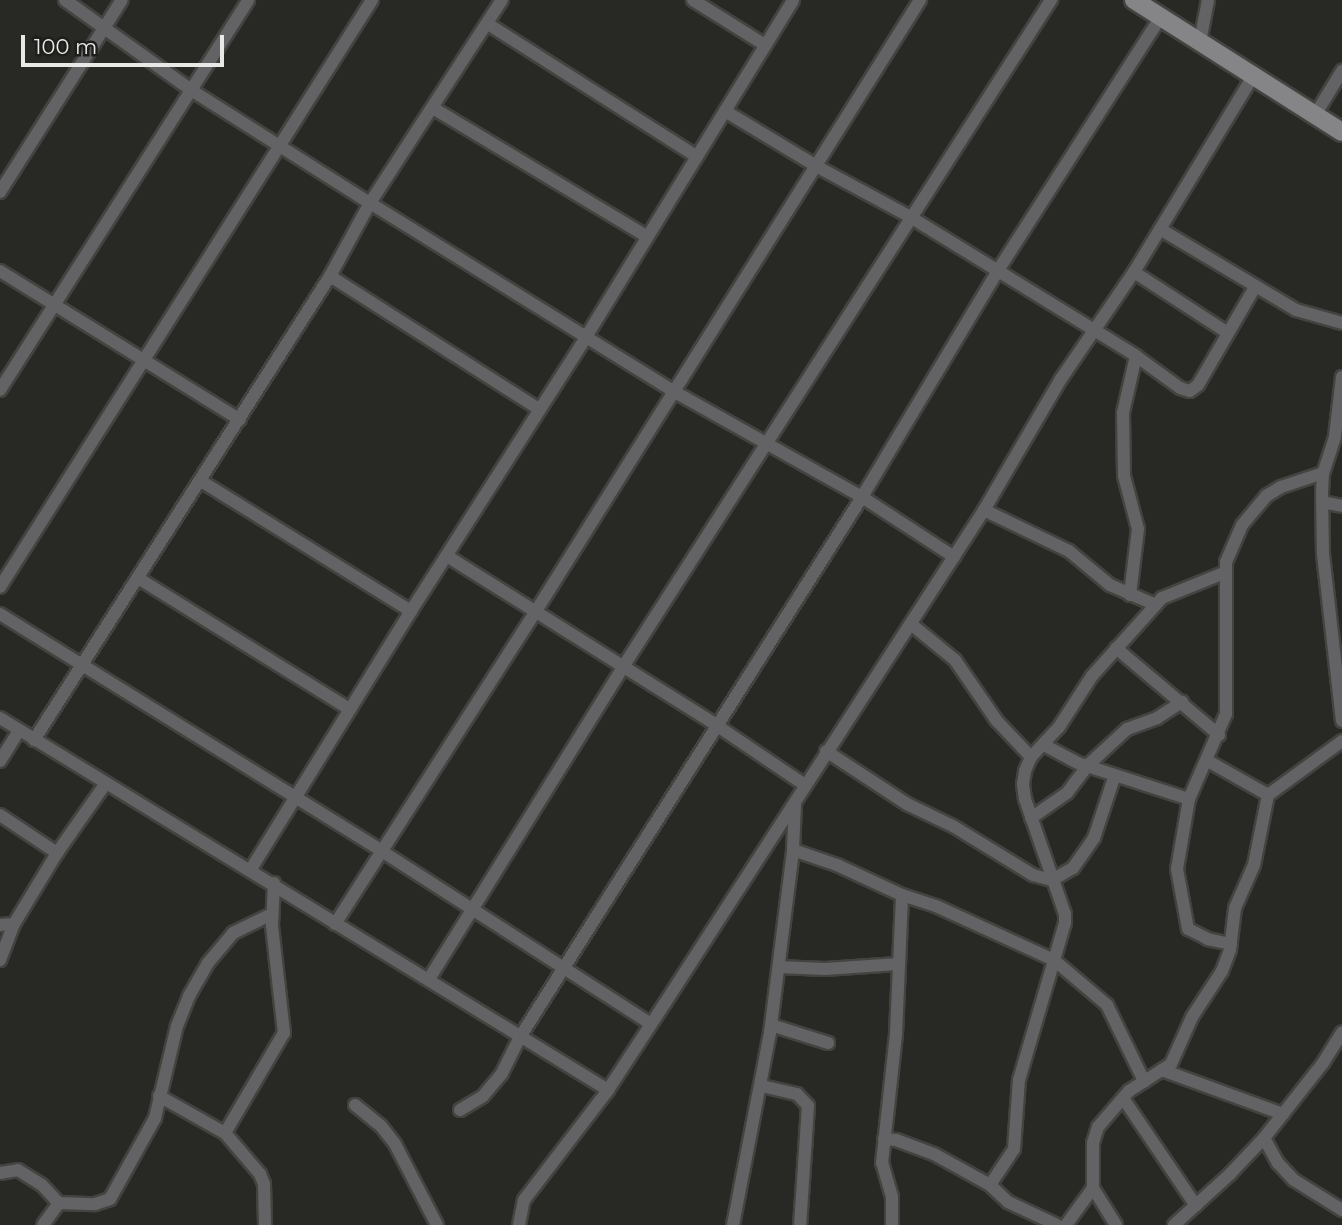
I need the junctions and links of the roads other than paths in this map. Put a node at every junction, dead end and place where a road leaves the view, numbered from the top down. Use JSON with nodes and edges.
{"nodes":[{"id":1,"x":65,"y":0,"type":"edge"},
{"id":2,"x":122,"y":0,"type":"edge"},
{"id":3,"x":248,"y":0,"type":"edge"},
{"id":4,"x":372,"y":0,"type":"edge"},
{"id":5,"x":502,"y":0,"type":"edge"},
{"id":6,"x":693,"y":0,"type":"edge"},
{"id":7,"x":793,"y":0,"type":"edge"},
{"id":8,"x":920,"y":0,"type":"edge"},
{"id":9,"x":1051,"y":0,"type":"edge"},
{"id":10,"x":1134,"y":0,"type":"edge"},
{"id":11,"x":1208,"y":0,"type":"edge"},
{"id":12,"x":1161,"y":17,"type":"junction"},
{"id":13,"x":488,"y":23,"type":"junction"},
{"id":14,"x":106,"y":26,"type":"junction"},
{"id":15,"x":1200,"y":42,"type":"junction"},
{"id":16,"x":765,"y":45,"type":"junction"},
{"id":17,"x":1342,"y":71,"type":"edge"},
{"id":18,"x":1254,"y":75,"type":"junction"},
{"id":19,"x":191,"y":90,"type":"junction"},
{"id":20,"x":433,"y":108,"type":"junction"},
{"id":21,"x":725,"y":111,"type":"junction"},
{"id":22,"x":1315,"y":115,"type":"junction"},
{"id":23,"x":1342,"y":132,"type":"edge"},
{"id":24,"x":279,"y":144,"type":"junction"},
{"id":25,"x":696,"y":156,"type":"junction"},
{"id":26,"x":816,"y":166,"type":"junction"},
{"id":27,"x":0,"y":192,"type":"edge"},
{"id":28,"x":370,"y":203,"type":"junction"},
{"id":29,"x":912,"y":218,"type":"junction"},
{"id":30,"x":1160,"y":229,"type":"junction"},
{"id":31,"x":646,"y":236,"type":"junction"},
{"id":32,"x":0,"y":271,"type":"edge"},
{"id":33,"x":997,"y":272,"type":"junction"},
{"id":34,"x":1134,"y":272,"type":"junction"},
{"id":35,"x":330,"y":275,"type":"junction"},
{"id":36,"x":1255,"y":287,"type":"junction"},
{"id":37,"x":54,"y":305,"type":"junction"},
{"id":38,"x":1342,"y":323,"type":"edge"},
{"id":39,"x":1091,"y":331,"type":"junction"},
{"id":40,"x":1228,"y":334,"type":"junction"},
{"id":41,"x":586,"y":337,"type":"junction"},
{"id":42,"x":1136,"y":356,"type":"junction"},
{"id":43,"x":143,"y":359,"type":"junction"},
{"id":44,"x":1342,"y":377,"type":"edge"},
{"id":45,"x":0,"y":390,"type":"edge"},
{"id":46,"x":673,"y":391,"type":"junction"},
{"id":47,"x":539,"y":410,"type":"junction"},
{"id":48,"x":240,"y":420,"type":"junction"},
{"id":49,"x":767,"y":443,"type":"junction"},
{"id":50,"x":1323,"y":472,"type":"junction"},
{"id":51,"x":201,"y":481,"type":"junction"},
{"id":52,"x":862,"y":497,"type":"junction"},
{"id":53,"x":1322,"y":502,"type":"junction"},
{"id":54,"x":1342,"y":506,"type":"edge"},
{"id":55,"x":984,"y":510,"type":"junction"},
{"id":56,"x":447,"y":556,"type":"junction"},
{"id":57,"x":954,"y":557,"type":"junction"},
{"id":58,"x":1224,"y":573,"type":"junction"},
{"id":59,"x":138,"y":578,"type":"junction"},
{"id":60,"x":0,"y":587,"type":"edge"},
{"id":61,"x":1130,"y":595,"type":"junction"},
{"id":62,"x":1156,"y":605,"type":"junction"},
{"id":63,"x":411,"y":611,"type":"junction"},
{"id":64,"x":536,"y":611,"type":"junction"},
{"id":65,"x":0,"y":614,"type":"edge"},
{"id":66,"x":911,"y":624,"type":"junction"},
{"id":67,"x":1116,"y":648,"type":"junction"},
{"id":68,"x":82,"y":663,"type":"junction"},
{"id":69,"x":623,"y":667,"type":"junction"},
{"id":70,"x":1182,"y":702,"type":"junction"},
{"id":71,"x":349,"y":709,"type":"junction"},
{"id":72,"x":0,"y":718,"type":"edge"},
{"id":73,"x":1342,"y":721,"type":"edge"},
{"id":74,"x":716,"y":725,"type":"junction"},
{"id":75,"x":19,"y":730,"type":"junction"},
{"id":76,"x":1219,"y":735,"type":"junction"},
{"id":77,"x":34,"y":740,"type":"junction"},
{"id":78,"x":1342,"y":741,"type":"edge"},
{"id":79,"x":1044,"y":745,"type":"junction"},
{"id":80,"x":826,"y":751,"type":"junction"},
{"id":81,"x":1031,"y":758,"type":"junction"},
{"id":82,"x":0,"y":761,"type":"edge"},
{"id":83,"x":1208,"y":761,"type":"junction"},
{"id":84,"x":1087,"y":766,"type":"junction"},
{"id":85,"x":1115,"y":775,"type":"junction"},
{"id":86,"x":106,"y":783,"type":"junction"},
{"id":87,"x":805,"y":785,"type":"junction"},
{"id":88,"x":1268,"y":795,"type":"junction"},
{"id":89,"x":293,"y":799,"type":"junction"},
{"id":90,"x":1189,"y":799,"type":"junction"},
{"id":91,"x":795,"y":803,"type":"junction"},
{"id":92,"x":0,"y":815,"type":"edge"},
{"id":93,"x":1031,"y":818,"type":"junction"},
{"id":94,"x":380,"y":850,"type":"junction"},
{"id":95,"x":793,"y":850,"type":"junction"},
{"id":96,"x":57,"y":853,"type":"junction"},
{"id":97,"x":251,"y":869,"type":"junction"},
{"id":98,"x":1052,"y":880,"type":"junction"},
{"id":99,"x":274,"y":883,"type":"junction"},
{"id":100,"x":902,"y":895,"type":"junction"},
{"id":101,"x":471,"y":909,"type":"junction"},
{"id":102,"x":272,"y":914,"type":"junction"},
{"id":103,"x":335,"y":923,"type":"junction"},
{"id":104,"x":14,"y":924,"type":"junction"},
{"id":105,"x":0,"y":925,"type":"edge"},
{"id":106,"x":1231,"y":944,"type":"junction"},
{"id":107,"x":0,"y":960,"type":"edge"},
{"id":108,"x":1054,"y":960,"type":"junction"},
{"id":109,"x":898,"y":964,"type":"junction"},
{"id":110,"x":565,"y":967,"type":"junction"},
{"id":111,"x":779,"y":967,"type":"junction"},
{"id":112,"x":429,"y":979,"type":"junction"},
{"id":113,"x":651,"y":1024,"type":"junction"},
{"id":114,"x":771,"y":1025,"type":"junction"},
{"id":115,"x":1342,"y":1034,"type":"edge"},
{"id":116,"x":520,"y":1037,"type":"junction"},
{"id":117,"x":828,"y":1043,"type":"dead end"},
{"id":118,"x":1162,"y":1070,"type":"junction"},
{"id":119,"x":1144,"y":1081,"type":"junction"},
{"id":120,"x":762,"y":1086,"type":"junction"},
{"id":121,"x":608,"y":1090,"type":"junction"},
{"id":122,"x":159,"y":1096,"type":"junction"},
{"id":123,"x":1123,"y":1098,"type":"junction"},
{"id":124,"x":355,"y":1105,"type":"dead end"},
{"id":125,"x":460,"y":1110,"type":"dead end"},
{"id":126,"x":1283,"y":1114,"type":"junction"},
{"id":127,"x":225,"y":1133,"type":"junction"},
{"id":128,"x":1264,"y":1138,"type":"junction"},
{"id":129,"x":884,"y":1139,"type":"junction"},
{"id":130,"x":0,"y":1173,"type":"edge"},
{"id":131,"x":990,"y":1185,"type":"junction"},
{"id":132,"x":1093,"y":1188,"type":"junction"},
{"id":133,"x":59,"y":1202,"type":"junction"},
{"id":134,"x":1196,"y":1206,"type":"junction"},
{"id":135,"x":1342,"y":1210,"type":"edge"},
{"id":136,"x":1183,"y":1222,"type":"edge"},
{"id":137,"x":896,"y":1224,"type":"edge"},
{"id":138,"x":43,"y":1225,"type":"edge"},
{"id":139,"x":265,"y":1225,"type":"edge"},
{"id":140,"x":437,"y":1225,"type":"edge"},
{"id":141,"x":519,"y":1225,"type":"edge"},
{"id":142,"x":733,"y":1225,"type":"edge"},
{"id":143,"x":800,"y":1225,"type":"edge"},
{"id":144,"x":1057,"y":1225,"type":"edge"},
{"id":145,"x":1066,"y":1225,"type":"edge"},
{"id":146,"x":1116,"y":1225,"type":"edge"}],
"edges":[{"from":1,"to":14,"type":"street"},
{"from":2,"to":14,"type":"street"},
{"from":3,"to":19,"type":"street"},
{"from":4,"to":24,"type":"street"},
{"from":5,"to":13,"type":"street"},
{"from":6,"to":16,"type":"street"},
{"from":7,"to":16,"type":"street"},
{"from":8,"to":26,"type":"street"},
{"from":9,"to":29,"type":"street"},
{"from":10,"to":12,"type":"main road"},
{"from":11,"to":15,"type":"street"},
{"from":12,"to":15,"type":"main road"},
{"from":12,"to":33,"type":"street"},
{"from":13,"to":20,"type":"street"},
{"from":13,"to":25,"type":"street"},
{"from":14,"to":19,"type":"street"},
{"from":14,"to":27,"type":"street"},
{"from":15,"to":18,"type":"main road"},
{"from":16,"to":21,"type":"street"},
{"from":17,"to":22,"type":"street"},
{"from":18,"to":22,"type":"main road"},
{"from":18,"to":30,"type":"street"},
{"from":19,"to":24,"type":"street"},
{"from":19,"to":37,"type":"street"},
{"from":20,"to":28,"type":"street"},
{"from":20,"to":31,"type":"street"},
{"from":21,"to":25,"type":"street"},
{"from":21,"to":26,"type":"street"},
{"from":22,"to":23,"type":"main road"},
{"from":24,"to":28,"type":"street"},
{"from":24,"to":43,"type":"street"},
{"from":25,"to":31,"type":"street"},
{"from":26,"to":29,"type":"street"},
{"from":26,"to":46,"type":"street"},
{"from":28,"to":35,"type":"street"},
{"from":28,"to":41,"type":"street"},
{"from":29,"to":33,"type":"street"},
{"from":29,"to":49,"type":"street"},
{"from":30,"to":34,"type":"street"},
{"from":30,"to":36,"type":"street"},
{"from":31,"to":41,"type":"street"},
{"from":32,"to":37,"type":"street"},
{"from":33,"to":39,"type":"street"},
{"from":33,"to":52,"type":"street"},
{"from":34,"to":39,"type":"street"},
{"from":34,"to":40,"type":"street"},
{"from":35,"to":47,"type":"street"},
{"from":35,"to":48,"type":"street"},
{"from":36,"to":38,"type":"street"},
{"from":36,"to":40,"type":"street"},
{"from":37,"to":43,"type":"street"},
{"from":37,"to":45,"type":"street"},
{"from":39,"to":42,"type":"street"},
{"from":39,"to":55,"type":"street"},
{"from":40,"to":42,"type":"street"},
{"from":41,"to":46,"type":"street"},
{"from":41,"to":47,"type":"street"},
{"from":42,"to":61,"type":"street"},
{"from":43,"to":48,"type":"street"},
{"from":43,"to":60,"type":"street"},
{"from":44,"to":50,"type":"street"},
{"from":46,"to":49,"type":"street"},
{"from":46,"to":64,"type":"street"},
{"from":47,"to":56,"type":"street"},
{"from":48,"to":51,"type":"street"},
{"from":49,"to":52,"type":"street"},
{"from":49,"to":69,"type":"street"},
{"from":50,"to":53,"type":"street"},
{"from":50,"to":58,"type":"street"},
{"from":51,"to":59,"type":"street"},
{"from":51,"to":63,"type":"street"},
{"from":52,"to":57,"type":"street"},
{"from":52,"to":74,"type":"street"},
{"from":53,"to":54,"type":"street"},
{"from":53,"to":73,"type":"street"},
{"from":55,"to":57,"type":"street"},
{"from":55,"to":61,"type":"street"},
{"from":56,"to":63,"type":"street"},
{"from":56,"to":64,"type":"street"},
{"from":57,"to":66,"type":"street"},
{"from":58,"to":62,"type":"street"},
{"from":58,"to":76,"type":"street"},
{"from":59,"to":68,"type":"street"},
{"from":59,"to":71,"type":"street"},
{"from":61,"to":62,"type":"street"},
{"from":62,"to":67,"type":"street"},
{"from":63,"to":71,"type":"street"},
{"from":64,"to":69,"type":"street"},
{"from":64,"to":94,"type":"street"},
{"from":65,"to":68,"type":"street"},
{"from":66,"to":80,"type":"street"},
{"from":66,"to":81,"type":"street"},
{"from":67,"to":70,"type":"street"},
{"from":67,"to":79,"type":"street"},
{"from":68,"to":77,"type":"street"},
{"from":68,"to":89,"type":"street"},
{"from":69,"to":74,"type":"street"},
{"from":69,"to":101,"type":"street"},
{"from":70,"to":76,"type":"street"},
{"from":70,"to":84,"type":"street"},
{"from":71,"to":89,"type":"street"},
{"from":72,"to":75,"type":"street"},
{"from":74,"to":87,"type":"street"},
{"from":74,"to":110,"type":"street"},
{"from":75,"to":77,"type":"street"},
{"from":75,"to":82,"type":"street"},
{"from":76,"to":83,"type":"street"},
{"from":77,"to":86,"type":"street"},
{"from":78,"to":88,"type":"street"},
{"from":79,"to":81,"type":"street"},
{"from":79,"to":84,"type":"street"},
{"from":80,"to":87,"type":"street"},
{"from":80,"to":98,"type":"street"},
{"from":81,"to":93,"type":"street"},
{"from":83,"to":88,"type":"street"},
{"from":83,"to":90,"type":"street"},
{"from":84,"to":85,"type":"street"},
{"from":84,"to":93,"type":"street"},
{"from":85,"to":90,"type":"street"},
{"from":85,"to":98,"type":"street"},
{"from":86,"to":96,"type":"street"},
{"from":86,"to":97,"type":"street"},
{"from":87,"to":91,"type":"street"},
{"from":88,"to":106,"type":"street"},
{"from":89,"to":94,"type":"street"},
{"from":89,"to":97,"type":"street"},
{"from":90,"to":106,"type":"street"},
{"from":91,"to":95,"type":"street"},
{"from":91,"to":113,"type":"street"},
{"from":92,"to":96,"type":"street"},
{"from":93,"to":98,"type":"street"},
{"from":94,"to":101,"type":"street"},
{"from":94,"to":103,"type":"street"},
{"from":95,"to":100,"type":"street"},
{"from":95,"to":111,"type":"street"},
{"from":96,"to":104,"type":"street"},
{"from":97,"to":99,"type":"street"},
{"from":98,"to":108,"type":"street"},
{"from":99,"to":102,"type":"street"},
{"from":99,"to":103,"type":"street"},
{"from":100,"to":108,"type":"street"},
{"from":100,"to":109,"type":"street"},
{"from":101,"to":110,"type":"street"},
{"from":101,"to":112,"type":"street"},
{"from":102,"to":122,"type":"street"},
{"from":102,"to":127,"type":"street"},
{"from":103,"to":112,"type":"street"},
{"from":104,"to":105,"type":"street"},
{"from":104,"to":107,"type":"street"},
{"from":106,"to":118,"type":"street"},
{"from":108,"to":119,"type":"street"},
{"from":108,"to":131,"type":"street"},
{"from":109,"to":111,"type":"street"},
{"from":109,"to":129,"type":"street"},
{"from":110,"to":113,"type":"street"},
{"from":110,"to":116,"type":"street"},
{"from":111,"to":114,"type":"street"},
{"from":112,"to":116,"type":"street"},
{"from":113,"to":121,"type":"street"},
{"from":114,"to":117,"type":"street"},
{"from":114,"to":120,"type":"street"},
{"from":115,"to":126,"type":"street"},
{"from":116,"to":121,"type":"street"},
{"from":116,"to":125,"type":"street"},
{"from":118,"to":119,"type":"street"},
{"from":118,"to":126,"type":"street"},
{"from":119,"to":123,"type":"street"},
{"from":120,"to":142,"type":"street"},
{"from":120,"to":143,"type":"street"},
{"from":121,"to":141,"type":"street"},
{"from":122,"to":127,"type":"street"},
{"from":122,"to":133,"type":"street"},
{"from":123,"to":132,"type":"street"},
{"from":123,"to":134,"type":"street"},
{"from":124,"to":140,"type":"street"},
{"from":126,"to":128,"type":"street"},
{"from":127,"to":139,"type":"street"},
{"from":128,"to":134,"type":"street"},
{"from":128,"to":135,"type":"street"},
{"from":129,"to":131,"type":"street"},
{"from":129,"to":137,"type":"street"},
{"from":130,"to":133,"type":"street"},
{"from":131,"to":144,"type":"street"},
{"from":132,"to":145,"type":"street"},
{"from":132,"to":146,"type":"street"},
{"from":133,"to":138,"type":"street"},
{"from":134,"to":136,"type":"street"}]}
